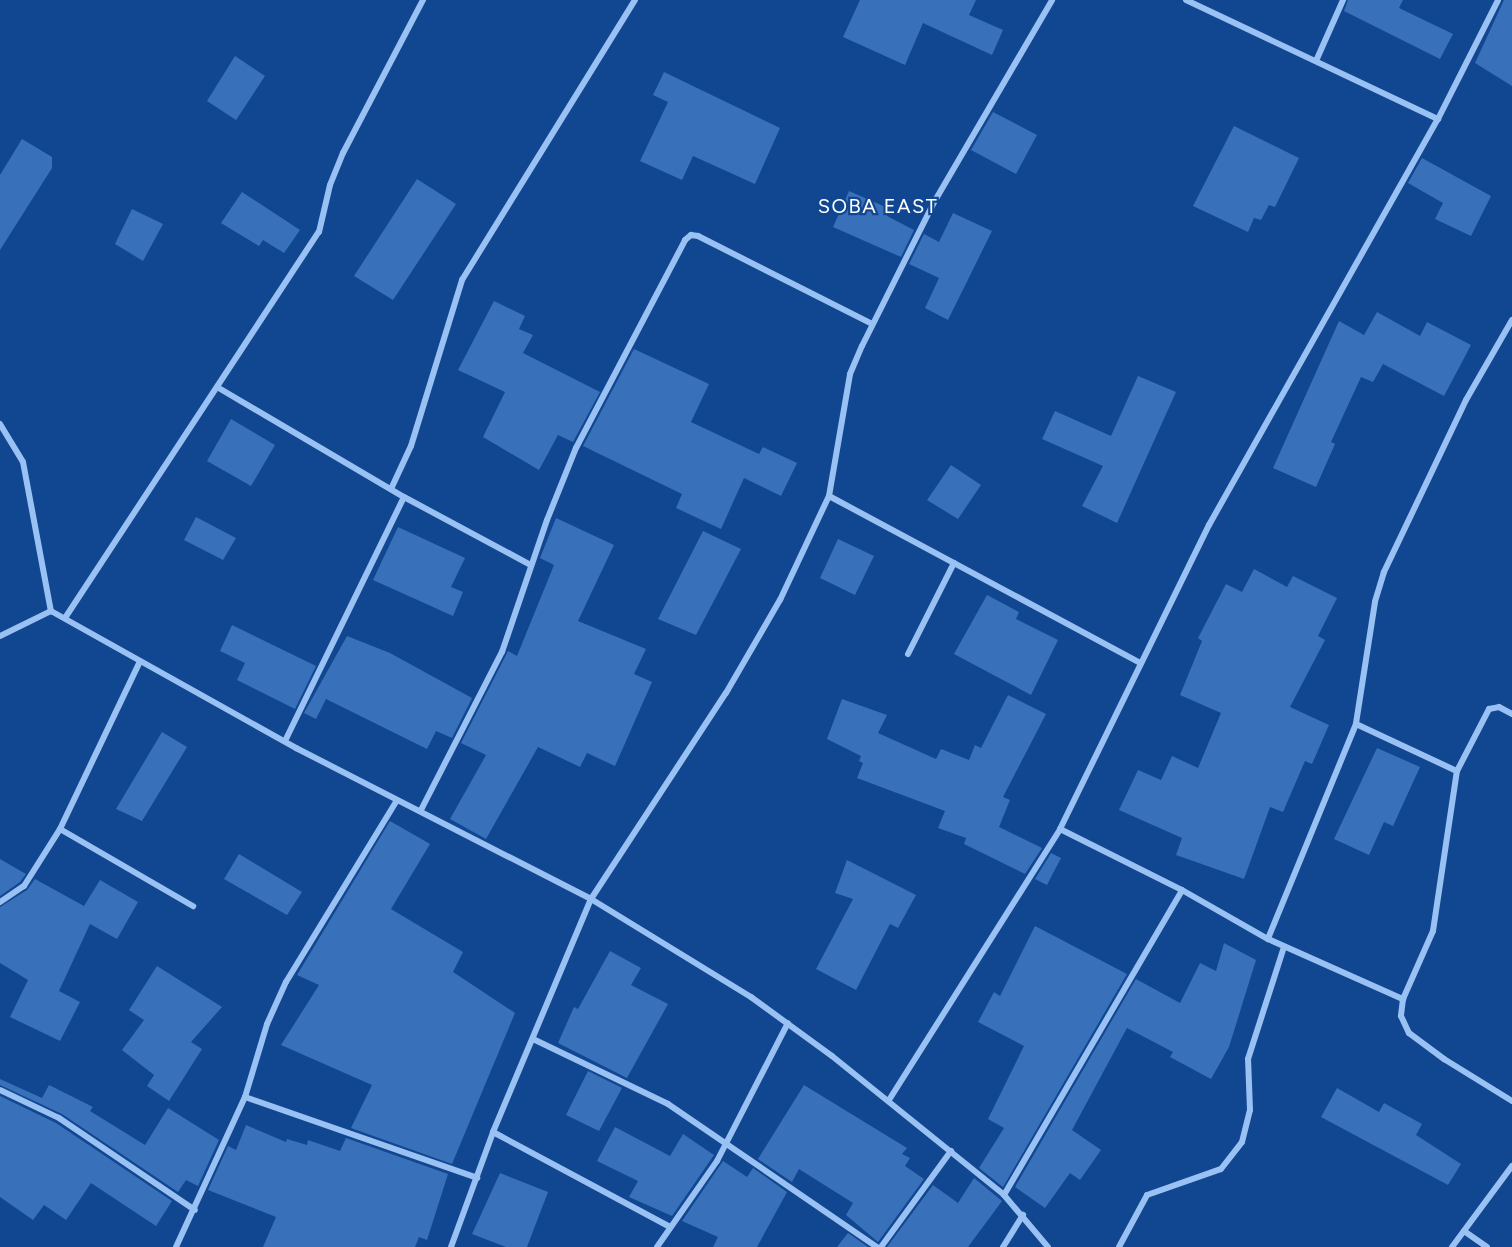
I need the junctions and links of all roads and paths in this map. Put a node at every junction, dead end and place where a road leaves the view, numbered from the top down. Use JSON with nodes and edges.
{"nodes":[{"id":1,"x":423,"y":0,"type":"edge"},
{"id":2,"x":635,"y":0,"type":"edge"},
{"id":3,"x":1052,"y":0,"type":"edge"},
{"id":4,"x":1186,"y":0,"type":"edge"},
{"id":5,"x":1343,"y":0,"type":"edge"},
{"id":6,"x":1498,"y":0,"type":"edge"},
{"id":7,"x":1316,"y":61,"type":"junction"},
{"id":8,"x":1438,"y":119,"type":"junction"},
{"id":9,"x":1512,"y":320,"type":"edge"},
{"id":10,"x":872,"y":324,"type":"junction"},
{"id":11,"x":217,"y":387,"type":"junction"},
{"id":12,"x":0,"y":424,"type":"edge"},
{"id":13,"x":391,"y":489,"type":"junction"},
{"id":14,"x":829,"y":496,"type":"junction"},
{"id":15,"x":404,"y":497,"type":"junction"},
{"id":16,"x":954,"y":563,"type":"junction"},
{"id":17,"x":531,"y":565,"type":"junction"},
{"id":18,"x":51,"y":611,"type":"junction"},
{"id":19,"x":64,"y":618,"type":"junction"},
{"id":20,"x":0,"y":636,"type":"edge"},
{"id":21,"x":908,"y":654,"type":"dead end"},
{"id":22,"x":140,"y":661,"type":"junction"},
{"id":23,"x":1140,"y":663,"type":"junction"},
{"id":24,"x":1512,"y":714,"type":"edge"},
{"id":25,"x":1356,"y":724,"type":"junction"},
{"id":26,"x":285,"y":741,"type":"junction"},
{"id":27,"x":1457,"y":771,"type":"junction"},
{"id":28,"x":397,"y":800,"type":"junction"},
{"id":29,"x":421,"y":810,"type":"junction"},
{"id":30,"x":60,"y":829,"type":"junction"},
{"id":31,"x":1060,"y":829,"type":"junction"},
{"id":32,"x":1182,"y":890,"type":"junction"},
{"id":33,"x":591,"y":899,"type":"junction"},
{"id":34,"x":0,"y":902,"type":"edge"},
{"id":35,"x":193,"y":906,"type":"dead end"},
{"id":36,"x":1268,"y":939,"type":"junction"},
{"id":37,"x":1284,"y":947,"type":"junction"},
{"id":38,"x":1403,"y":999,"type":"junction"},
{"id":39,"x":788,"y":1023,"type":"junction"},
{"id":40,"x":533,"y":1039,"type":"junction"},
{"id":41,"x":0,"y":1090,"type":"edge"},
{"id":42,"x":245,"y":1097,"type":"junction"},
{"id":43,"x":889,"y":1100,"type":"junction"},
{"id":44,"x":1512,"y":1101,"type":"edge"},
{"id":45,"x":493,"y":1132,"type":"junction"},
{"id":46,"x":725,"y":1142,"type":"junction"},
{"id":47,"x":951,"y":1151,"type":"junction"},
{"id":48,"x":1512,"y":1166,"type":"edge"},
{"id":49,"x":477,"y":1178,"type":"junction"},
{"id":50,"x":1004,"y":1196,"type":"junction"},
{"id":51,"x":195,"y":1210,"type":"junction"},
{"id":52,"x":1023,"y":1215,"type":"junction"},
{"id":53,"x":670,"y":1227,"type":"junction"},
{"id":54,"x":1464,"y":1231,"type":"junction"},
{"id":55,"x":176,"y":1247,"type":"edge"},
{"id":56,"x":451,"y":1247,"type":"edge"},
{"id":57,"x":657,"y":1247,"type":"edge"},
{"id":58,"x":879,"y":1247,"type":"edge"},
{"id":59,"x":1003,"y":1247,"type":"edge"},
{"id":60,"x":1048,"y":1247,"type":"edge"},
{"id":61,"x":1119,"y":1247,"type":"edge"},
{"id":62,"x":1452,"y":1247,"type":"edge"},
{"id":63,"x":1487,"y":1247,"type":"edge"}],
"edges":[{"from":1,"to":11,"type":"street"},
{"from":2,"to":13,"type":"street"},
{"from":3,"to":10,"type":"street"},
{"from":4,"to":7,"type":"street"},
{"from":5,"to":7,"type":"street"},
{"from":6,"to":8,"type":"street"},
{"from":7,"to":8,"type":"street"},
{"from":8,"to":23,"type":"street"},
{"from":9,"to":25,"type":"street"},
{"from":10,"to":14,"type":"street"},
{"from":10,"to":17,"type":"street"},
{"from":11,"to":13,"type":"street"},
{"from":11,"to":19,"type":"street"},
{"from":12,"to":18,"type":"street"},
{"from":13,"to":15,"type":"street"},
{"from":14,"to":16,"type":"street"},
{"from":14,"to":33,"type":"street"},
{"from":15,"to":17,"type":"street"},
{"from":15,"to":26,"type":"street"},
{"from":16,"to":21,"type":"street"},
{"from":16,"to":23,"type":"street"},
{"from":17,"to":29,"type":"street"},
{"from":18,"to":19,"type":"street"},
{"from":18,"to":20,"type":"street"},
{"from":19,"to":22,"type":"street"},
{"from":22,"to":26,"type":"street"},
{"from":22,"to":30,"type":"street"},
{"from":23,"to":31,"type":"street"},
{"from":24,"to":27,"type":"street"},
{"from":25,"to":27,"type":"street"},
{"from":25,"to":36,"type":"street"},
{"from":26,"to":28,"type":"street"},
{"from":27,"to":38,"type":"street"},
{"from":28,"to":29,"type":"street"},
{"from":28,"to":42,"type":"street"},
{"from":29,"to":33,"type":"street"},
{"from":30,"to":34,"type":"street"},
{"from":30,"to":35,"type":"street"},
{"from":31,"to":32,"type":"street"},
{"from":31,"to":43,"type":"street"},
{"from":32,"to":36,"type":"street"},
{"from":32,"to":50,"type":"street"},
{"from":33,"to":39,"type":"street"},
{"from":33,"to":40,"type":"street"},
{"from":36,"to":37,"type":"street"},
{"from":37,"to":38,"type":"street"},
{"from":37,"to":61,"type":"street"},
{"from":38,"to":44,"type":"street"},
{"from":39,"to":43,"type":"street"},
{"from":39,"to":46,"type":"street"},
{"from":40,"to":45,"type":"street"},
{"from":40,"to":46,"type":"street"},
{"from":41,"to":51,"type":"street"},
{"from":42,"to":49,"type":"street"},
{"from":42,"to":51,"type":"street"},
{"from":43,"to":47,"type":"street"},
{"from":45,"to":49,"type":"street"},
{"from":45,"to":53,"type":"street"},
{"from":46,"to":53,"type":"street"},
{"from":46,"to":58,"type":"street"},
{"from":47,"to":50,"type":"street"},
{"from":47,"to":58,"type":"street"},
{"from":48,"to":54,"type":"street"},
{"from":49,"to":56,"type":"street"},
{"from":50,"to":52,"type":"street"},
{"from":51,"to":55,"type":"street"},
{"from":52,"to":59,"type":"street"},
{"from":52,"to":60,"type":"street"},
{"from":53,"to":57,"type":"street"},
{"from":54,"to":62,"type":"street"},
{"from":54,"to":63,"type":"street"}]}
